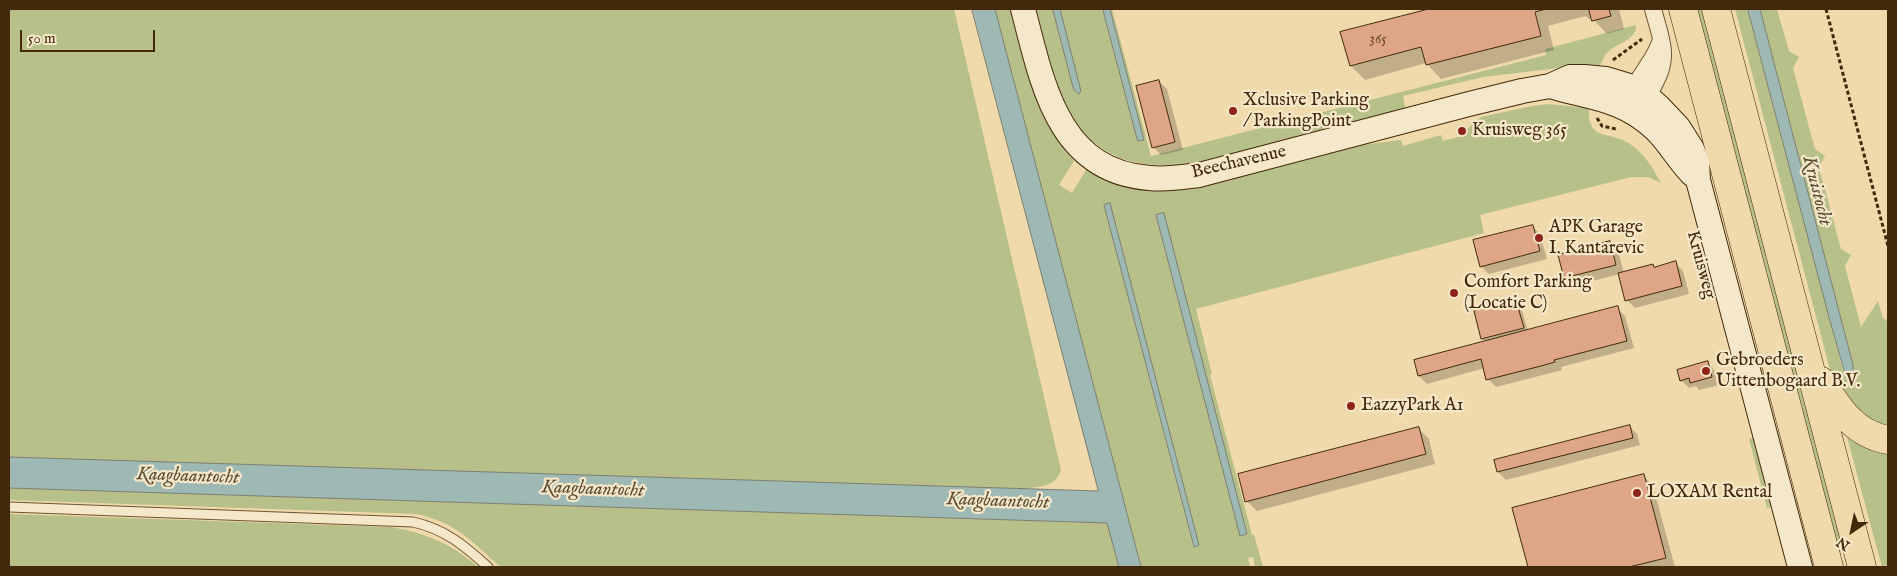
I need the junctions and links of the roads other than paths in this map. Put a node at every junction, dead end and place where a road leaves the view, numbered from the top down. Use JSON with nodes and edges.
{"nodes":[{"id":1,"x":1023,"y":9,"type":"edge"},
{"id":2,"x":1653,"y":9,"type":"edge"},
{"id":3,"x":1683,"y":9,"type":"edge"},
{"id":4,"x":1716,"y":9,"type":"edge"},
{"id":5,"x":1633,"y":107,"type":"junction"},
{"id":6,"x":1808,"y":361,"type":"junction"},
{"id":7,"x":1888,"y":440,"type":"edge"},
{"id":8,"x":9,"y":507,"type":"edge"},
{"id":9,"x":488,"y":567,"type":"edge"},
{"id":10,"x":1800,"y":567,"type":"edge"},
{"id":11,"x":1829,"y":567,"type":"edge"},
{"id":12,"x":1862,"y":567,"type":"edge"}],
"edges":[{"from":1,"to":5,"type":"street","name":"Beechavenue"},
{"from":2,"to":5,"type":"street"},
{"from":3,"to":11,"type":"highway"},
{"from":4,"to":6,"type":"highway"},
{"from":5,"to":10,"type":"street","name":"Kruisweg"},
{"from":6,"to":7,"type":"highway"},
{"from":6,"to":12,"type":"highway"},
{"from":8,"to":9,"type":"lane"}]}
